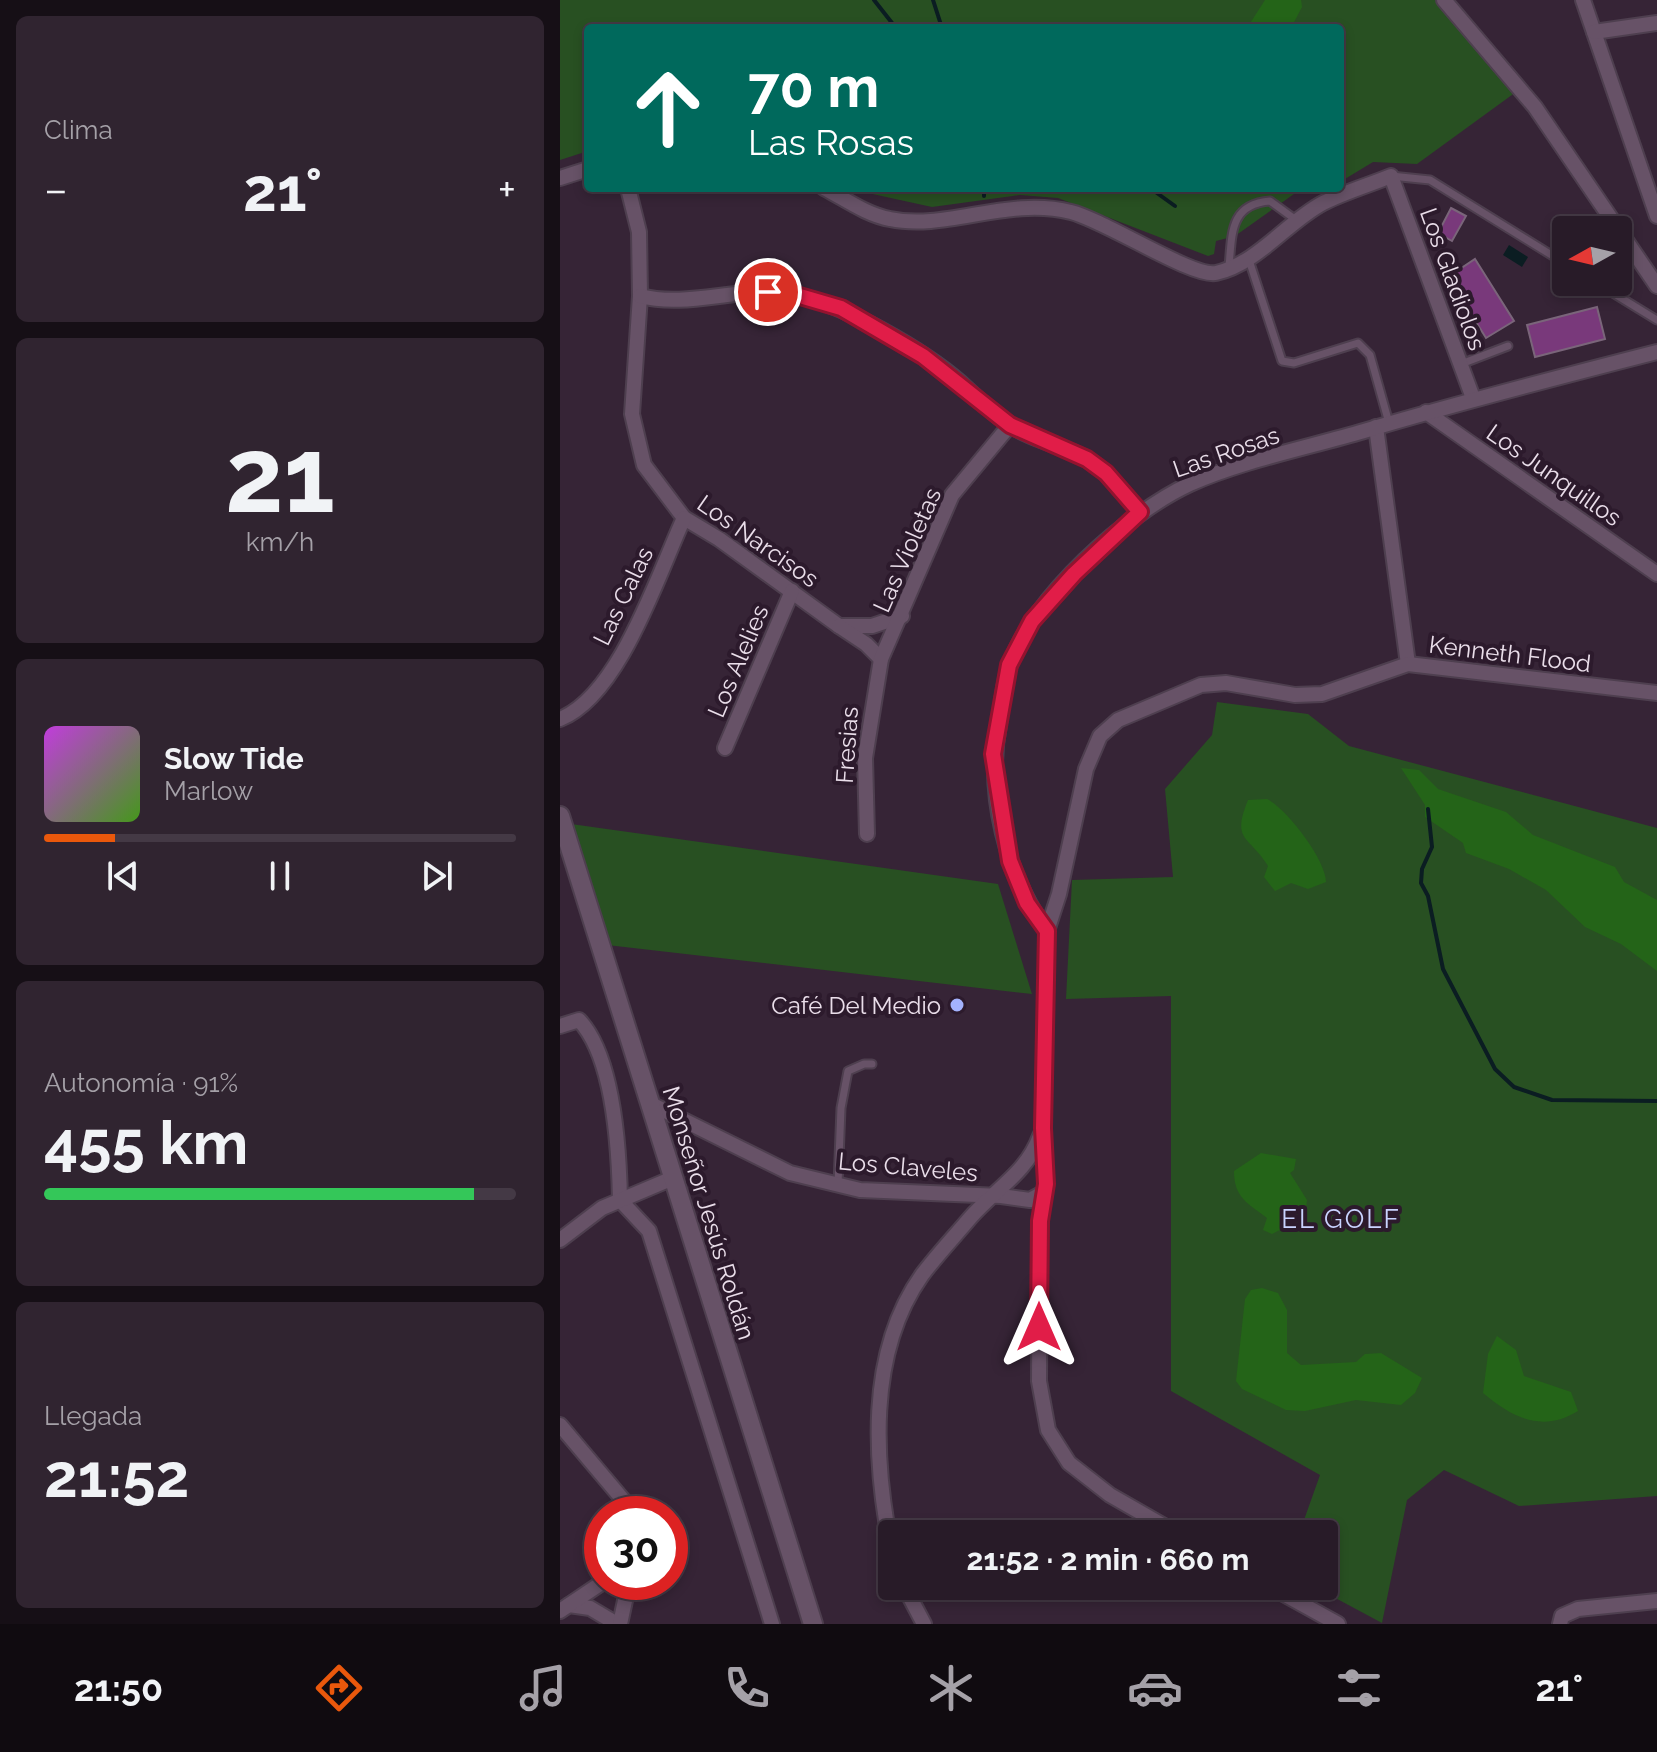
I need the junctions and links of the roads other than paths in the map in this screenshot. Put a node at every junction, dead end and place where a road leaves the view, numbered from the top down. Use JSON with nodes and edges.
{"nodes":[{"id":1,"x":1444,"y":0,"type":"edge"},
{"id":2,"x":1583,"y":0,"type":"edge"},
{"id":3,"x":1657,"y":23,"type":"edge"},
{"id":4,"x":1594,"y":32,"type":"junction"},
{"id":5,"x":584,"y":170,"type":"edge"},
{"id":6,"x":1391,"y":176,"type":"junction"},
{"id":7,"x":560,"y":178,"type":"edge"},
{"id":8,"x":629,"y":192,"type":"edge"},
{"id":9,"x":832,"y":192,"type":"edge"},
{"id":10,"x":1657,"y":216,"type":"edge"},
{"id":11,"x":1298,"y":221,"type":"junction"},
{"id":12,"x":1552,"y":255,"type":"edge"},
{"id":13,"x":1248,"y":257,"type":"junction"},
{"id":14,"x":1229,"y":267,"type":"junction"},
{"id":15,"x":1657,"y":286,"type":"edge"},
{"id":16,"x":640,"y":296,"type":"junction"},
{"id":17,"x":1618,"y":296,"type":"edge"},
{"id":18,"x":1657,"y":320,"type":"edge"},
{"id":19,"x":1508,"y":346,"type":"dead end"},
{"id":20,"x":1657,"y":352,"type":"edge"},
{"id":21,"x":1461,"y":364,"type":"junction"},
{"id":22,"x":1473,"y":398,"type":"junction"},
{"id":23,"x":1426,"y":412,"type":"junction"},
{"id":24,"x":1010,"y":425,"type":"junction"},
{"id":25,"x":1382,"y":425,"type":"junction"},
{"id":26,"x":1140,"y":512,"type":"junction"},
{"id":27,"x":684,"y":518,"type":"junction"},
{"id":28,"x":1657,"y":574,"type":"edge"},
{"id":29,"x":792,"y":591,"type":"junction"},
{"id":30,"x":902,"y":616,"type":"junction"},
{"id":31,"x":839,"y":626,"type":"junction"},
{"id":32,"x":881,"y":659,"type":"junction"},
{"id":33,"x":1408,"y":664,"type":"junction"},
{"id":34,"x":1657,"y":693,"type":"edge"},
{"id":35,"x":560,"y":719,"type":"edge"},
{"id":36,"x":725,"y":748,"type":"dead end"},
{"id":37,"x":562,"y":827,"type":"edge"},
{"id":38,"x":867,"y":834,"type":"dead end"},
{"id":39,"x":1047,"y":931,"type":"junction"},
{"id":40,"x":560,"y":1026,"type":"edge"},
{"id":41,"x":872,"y":1064,"type":"dead end"},
{"id":42,"x":649,"y":1103,"type":"junction"},
{"id":43,"x":1043,"y":1128,"type":"junction"},
{"id":44,"x":1019,"y":1173,"type":"junction"},
{"id":45,"x":1043,"y":1174,"type":"junction"},
{"id":46,"x":673,"y":1178,"type":"junction"},
{"id":47,"x":838,"y":1184,"type":"junction"},
{"id":48,"x":1043,"y":1193,"type":"junction"},
{"id":49,"x":962,"y":1194,"type":"junction"},
{"id":50,"x":989,"y":1196,"type":"junction"},
{"id":51,"x":620,"y":1200,"type":"junction"},
{"id":52,"x":1024,"y":1200,"type":"junction"},
{"id":53,"x":1040,"y":1221,"type":"junction"},
{"id":54,"x":967,"y":1222,"type":"junction"},
{"id":55,"x":560,"y":1240,"type":"edge"},
{"id":56,"x":560,"y":1425,"type":"edge"},
{"id":57,"x":572,"y":1442,"type":"junction"},
{"id":58,"x":560,"y":1452,"type":"edge"},
{"id":59,"x":619,"y":1496,"type":"edge"},
{"id":60,"x":885,"y":1520,"type":"edge"},
{"id":61,"x":1154,"y":1520,"type":"edge"},
{"id":62,"x":584,"y":1595,"type":"edge"},
{"id":63,"x":624,"y":1600,"type":"edge"},
{"id":64,"x":911,"y":1600,"type":"edge"},
{"id":65,"x":1290,"y":1600,"type":"edge"},
{"id":66,"x":1657,"y":1601,"type":"edge"},
{"id":67,"x":564,"y":1608,"type":"edge"},
{"id":68,"x":1321,"y":1620,"type":"edge"},
{"id":69,"x":618,"y":1624,"type":"edge"},
{"id":70,"x":772,"y":1624,"type":"edge"},
{"id":71,"x":813,"y":1624,"type":"edge"},
{"id":72,"x":924,"y":1624,"type":"edge"},
{"id":73,"x":1338,"y":1624,"type":"edge"},
{"id":74,"x":1560,"y":1624,"type":"edge"}],
"edges":[{"from":1,"to":15,"type":"street"},
{"from":2,"to":4,"type":"street"},
{"from":3,"to":4,"type":"street"},
{"from":4,"to":10,"type":"street"},
{"from":5,"to":7,"type":"street"},
{"from":6,"to":11,"type":"street"},
{"from":6,"to":12,"type":"lane"},
{"from":6,"to":21,"type":"street","name":"Los Gladiolos"},
{"from":8,"to":16,"type":"street","name":"Los Narcisos"},
{"from":9,"to":14,"type":"street"},
{"from":11,"to":13,"type":"street"},
{"from":11,"to":14,"type":"lane"},
{"from":13,"to":14,"type":"street"},
{"from":13,"to":25,"type":"lane"},
{"from":16,"to":24,"type":"street"},
{"from":16,"to":27,"type":"street","name":"Los Narcisos"},
{"from":17,"to":18,"type":"lane"},
{"from":19,"to":21,"type":"lane"},
{"from":20,"to":22,"type":"street","name":"Las Rosas"},
{"from":21,"to":22,"type":"street","name":"Los Gladiolos"},
{"from":22,"to":23,"type":"street","name":"Las Rosas"},
{"from":23,"to":25,"type":"street","name":"Las Rosas"},
{"from":23,"to":28,"type":"street","name":"Los Junquillos"},
{"from":24,"to":26,"type":"street"},
{"from":24,"to":30,"type":"street","name":"Las Violetas"},
{"from":25,"to":26,"type":"street","name":"Las Rosas"},
{"from":25,"to":33,"type":"street"},
{"from":26,"to":39,"type":"street","name":"Las Rosas"},
{"from":27,"to":29,"type":"street","name":"Los Narcisos"},
{"from":27,"to":35,"type":"street","name":"Las Calas"},
{"from":29,"to":31,"type":"street","name":"Los Narcisos"},
{"from":29,"to":36,"type":"street","name":"Los Alelies"},
{"from":30,"to":31,"type":"street"},
{"from":30,"to":32,"type":"street","name":"Las Violetas"},
{"from":31,"to":32,"type":"street","name":"Los Narcisos"},
{"from":32,"to":38,"type":"street","name":"Fresias"},
{"from":33,"to":34,"type":"street","name":"Kenneth Flood"},
{"from":33,"to":39,"type":"street","name":"Kenneth Flood"},
{"from":37,"to":42,"type":"street","name":"Monseñor Jesús Roldán"},
{"from":39,"to":43,"type":"street"},
{"from":40,"to":51,"type":"street"},
{"from":41,"to":47,"type":"lane"},
{"from":42,"to":46,"type":"street","name":"Monseñor Jesús Roldán"},
{"from":42,"to":47,"type":"street","name":"Los Claveles"},
{"from":43,"to":44,"type":"street"},
{"from":43,"to":45,"type":"street"},
{"from":44,"to":45,"type":"street"},
{"from":44,"to":50,"type":"street"},
{"from":44,"to":52,"type":"street"},
{"from":45,"to":48,"type":"street"},
{"from":46,"to":51,"type":"street"},
{"from":46,"to":71,"type":"street","name":"Monseñor Jesús Roldán"},
{"from":47,"to":49,"type":"street","name":"Los Claveles"},
{"from":48,"to":52,"type":"street"},
{"from":48,"to":53,"type":"street"},
{"from":49,"to":50,"type":"street","name":"Los Claveles"},
{"from":49,"to":54,"type":"street"},
{"from":50,"to":52,"type":"street","name":"Los Claveles"},
{"from":50,"to":54,"type":"street"},
{"from":51,"to":55,"type":"street"},
{"from":51,"to":70,"type":"street"},
{"from":52,"to":53,"type":"street"},
{"from":53,"to":61,"type":"street"},
{"from":54,"to":60,"type":"street"},
{"from":56,"to":57,"type":"street"},
{"from":57,"to":58,"type":"street"},
{"from":57,"to":59,"type":"street"},
{"from":62,"to":67,"type":"street"},
{"from":63,"to":69,"type":"street"},
{"from":64,"to":72,"type":"street"},
{"from":65,"to":68,"type":"street"},
{"from":66,"to":74,"type":"street"},
{"from":67,"to":69,"type":"street"},
{"from":68,"to":73,"type":"street"}]}
